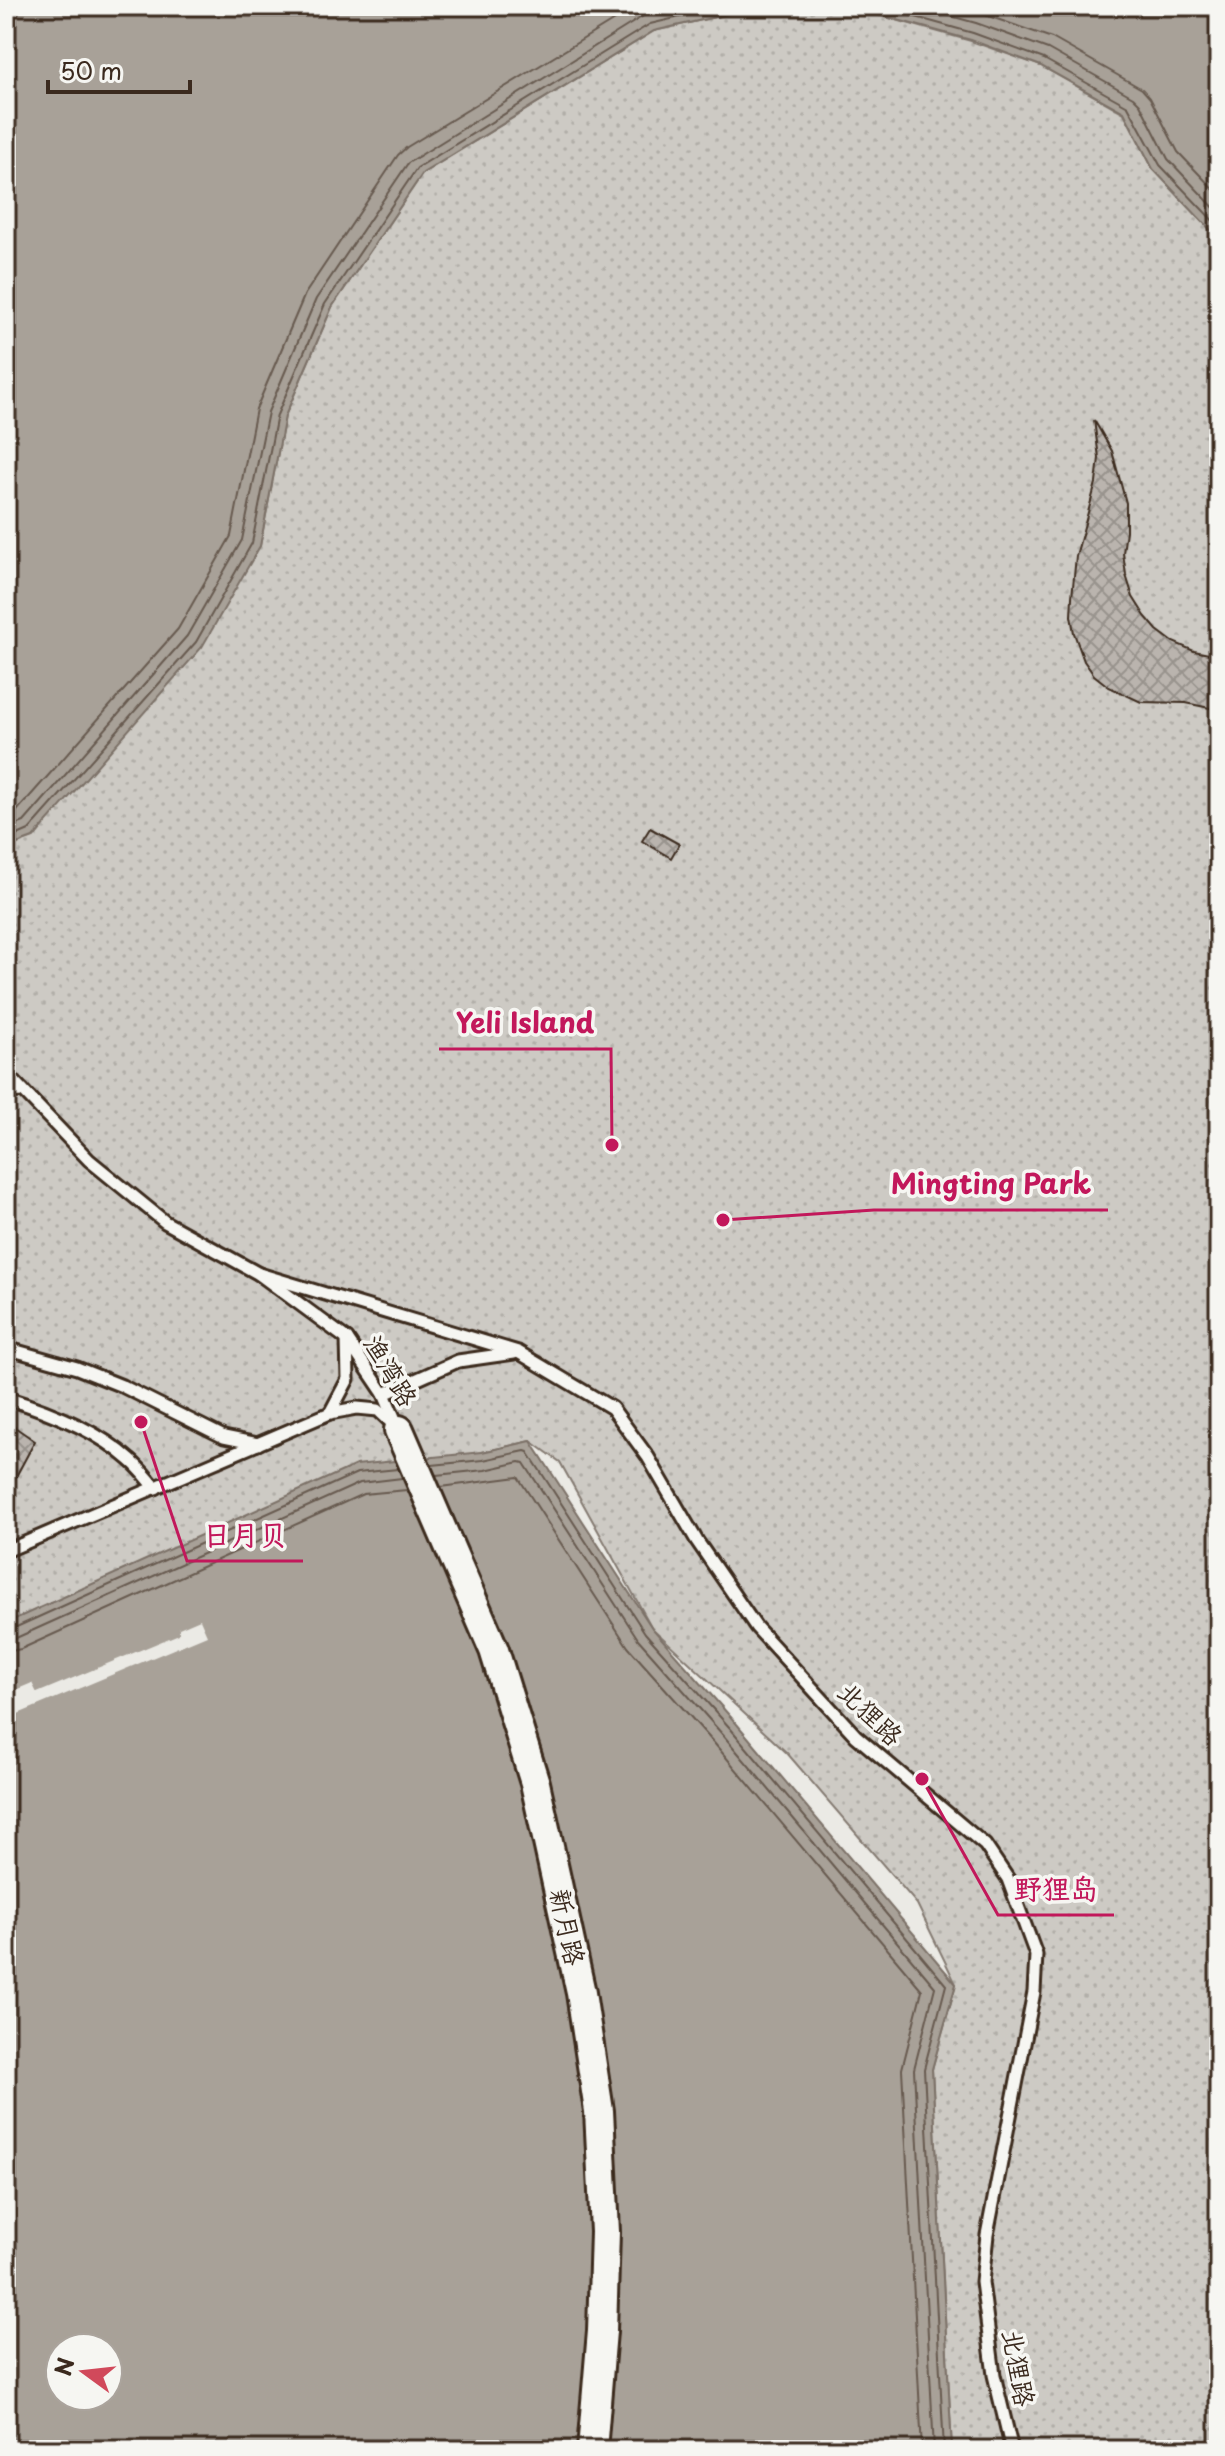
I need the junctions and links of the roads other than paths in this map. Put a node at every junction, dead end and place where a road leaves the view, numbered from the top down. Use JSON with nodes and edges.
{"nodes":[{"id":1,"x":6,"y":1073,"type":"edge"},
{"id":2,"x":23,"y":1091,"type":"junction"},
{"id":3,"x":6,"y":1092,"type":"edge"},
{"id":4,"x":259,"y":1274,"type":"junction"},
{"id":5,"x":347,"y":1339,"type":"junction"},
{"id":6,"x":6,"y":1348,"type":"edge"},
{"id":7,"x":518,"y":1352,"type":"junction"},
{"id":8,"x":384,"y":1394,"type":"junction"},
{"id":9,"x":6,"y":1398,"type":"edge"},
{"id":10,"x":330,"y":1413,"type":"junction"},
{"id":11,"x":399,"y":1430,"type":"junction"},
{"id":12,"x":260,"y":1444,"type":"junction"},
{"id":13,"x":156,"y":1488,"type":"junction"},
{"id":14,"x":6,"y":1551,"type":"edge"},
{"id":15,"x":592,"y":2450,"type":"edge"},
{"id":16,"x":1012,"y":2450,"type":"edge"}],
"edges":[{"from":1,"to":2,"type":"lane","name":"渔湾路"},
{"from":2,"to":3,"type":"lane"},
{"from":2,"to":4,"type":"lane","name":"渔湾路"},
{"from":4,"to":5,"type":"lane","name":"渔湾路"},
{"from":4,"to":7,"type":"lane","name":"北狸路"},
{"from":5,"to":8,"type":"lane","name":"渔湾路"},
{"from":5,"to":10,"type":"lane"},
{"from":6,"to":12,"type":"lane"},
{"from":7,"to":8,"type":"lane"},
{"from":7,"to":16,"type":"lane","name":"北狸路"},
{"from":8,"to":11,"type":"lane","name":"渔湾路"},
{"from":9,"to":13,"type":"lane"},
{"from":10,"to":11,"type":"lane","name":"渔湾路"},
{"from":10,"to":12,"type":"lane","name":"渔湾路"},
{"from":11,"to":15,"type":"street","name":"新月路"},
{"from":12,"to":13,"type":"lane","name":"渔湾路"},
{"from":13,"to":14,"type":"lane","name":"渔湾路"}]}
